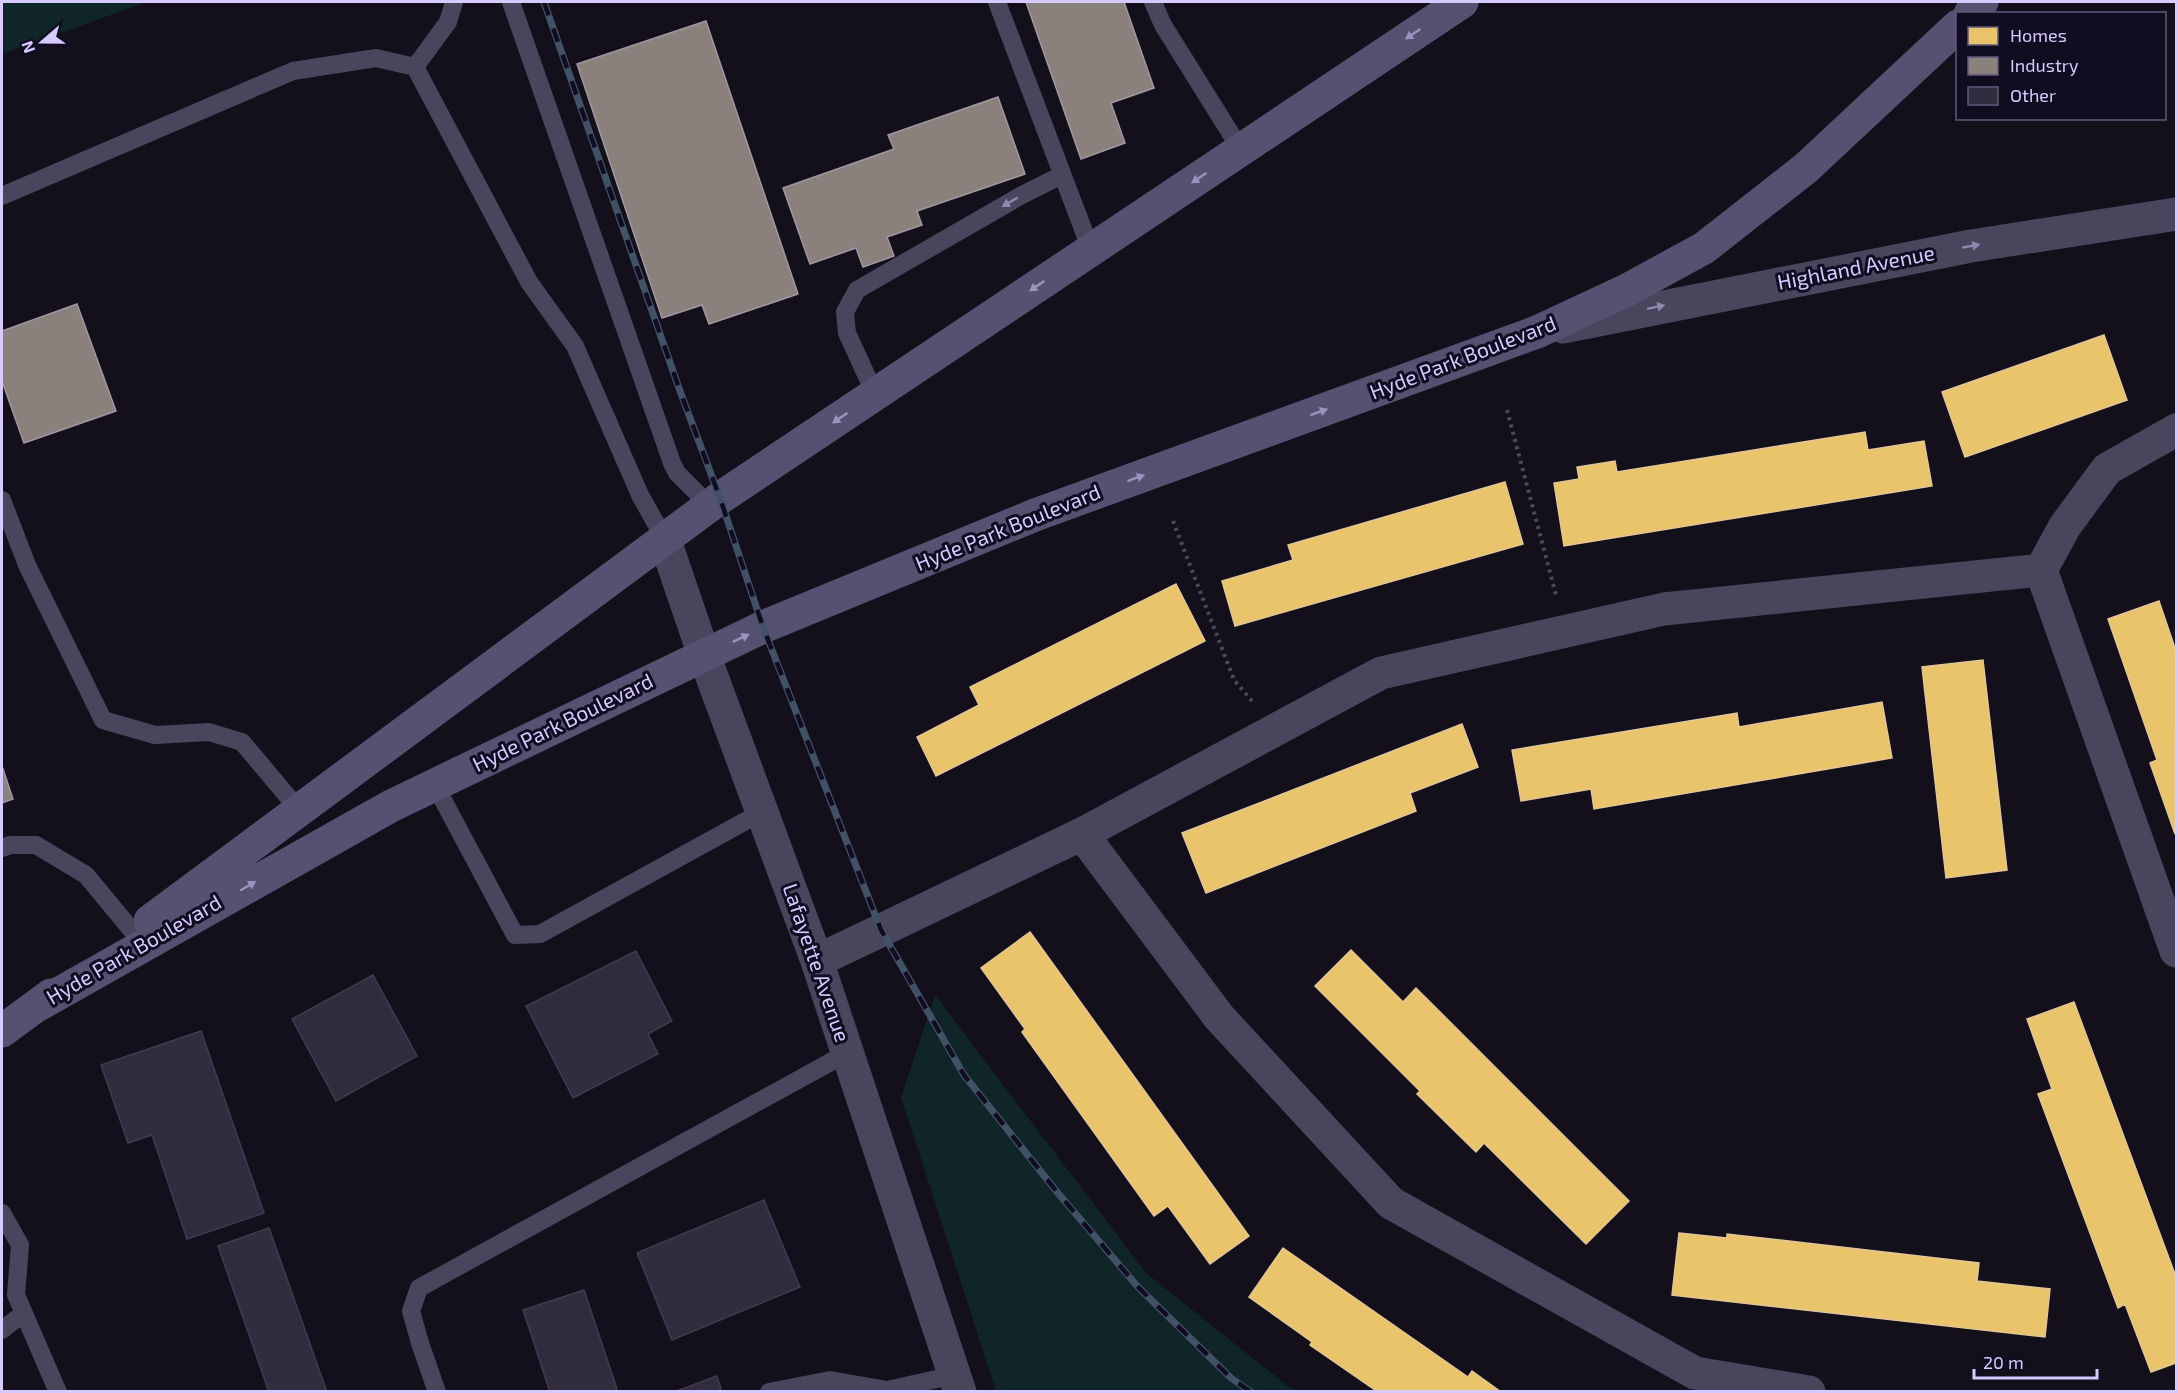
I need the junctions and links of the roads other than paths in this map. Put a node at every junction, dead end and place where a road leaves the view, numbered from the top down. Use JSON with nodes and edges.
{"nodes":[{"id":1,"x":454,"y":2,"type":"edge"},
{"id":2,"x":511,"y":2,"type":"edge"},
{"id":3,"x":997,"y":2,"type":"edge"},
{"id":4,"x":1153,"y":2,"type":"edge"},
{"id":5,"x":1461,"y":2,"type":"edge"},
{"id":6,"x":1473,"y":2,"type":"edge"},
{"id":7,"x":1956,"y":28,"type":"edge"},
{"id":8,"x":415,"y":67,"type":"junction"},
{"id":9,"x":1240,"y":150,"type":"junction"},
{"id":10,"x":1062,"y":175,"type":"junction"},
{"id":11,"x":2,"y":196,"type":"edge"},
{"id":12,"x":2176,"y":214,"type":"edge"},
{"id":13,"x":1090,"y":250,"type":"junction"},
{"id":14,"x":1537,"y":332,"type":"junction"},
{"id":15,"x":875,"y":394,"type":"junction"},
{"id":16,"x":2176,"y":430,"type":"edge"},
{"id":17,"x":2,"y":500,"type":"edge"},
{"id":18,"x":704,"y":509,"type":"junction"},
{"id":19,"x":664,"y":538,"type":"junction"},
{"id":20,"x":2041,"y":570,"type":"junction"},
{"id":21,"x":704,"y":655,"type":"junction"},
{"id":22,"x":435,"y":785,"type":"junction"},
{"id":23,"x":299,"y":810,"type":"junction"},
{"id":24,"x":762,"y":812,"type":"junction"},
{"id":25,"x":1082,"y":834,"type":"junction"},
{"id":26,"x":2,"y":848,"type":"edge"},
{"id":27,"x":134,"y":933,"type":"junction"},
{"id":28,"x":2176,"y":951,"type":"edge"},
{"id":29,"x":817,"y":961,"type":"junction"},
{"id":30,"x":33,"y":1008,"type":"junction"},
{"id":31,"x":2,"y":1031,"type":"edge"},
{"id":32,"x":847,"y":1053,"type":"junction"},
{"id":33,"x":2,"y":1214,"type":"edge"},
{"id":34,"x":24,"y":1312,"type":"junction"},
{"id":35,"x":2,"y":1330,"type":"edge"},
{"id":36,"x":958,"y":1383,"type":"edge"},
{"id":37,"x":58,"y":1392,"type":"edge"},
{"id":38,"x":438,"y":1392,"type":"edge"},
{"id":39,"x":769,"y":1392,"type":"edge"},
{"id":40,"x":1809,"y":1392,"type":"edge"}],
"edges":[{"from":1,"to":8,"type":"lane"},
{"from":2,"to":18,"type":"lane"},
{"from":3,"to":10,"type":"lane"},
{"from":4,"to":9,"type":"lane"},
{"from":5,"to":6,"type":"street"},
{"from":5,"to":9,"type":"main road","name":"Hyde Park Boulevard","one_way":true},
{"from":7,"to":14,"type":"main road","name":"Hyde Park Boulevard"},
{"from":8,"to":11,"type":"lane"},
{"from":8,"to":19,"type":"lane"},
{"from":9,"to":13,"type":"main road","name":"Hyde Park Boulevard","one_way":true},
{"from":10,"to":13,"type":"lane"},
{"from":10,"to":15,"type":"lane","one_way":true},
{"from":14,"to":12,"type":"street","name":"Highland Avenue","one_way":true},
{"from":13,"to":15,"type":"main road","name":"Hyde Park Boulevard","one_way":true},
{"from":21,"to":14,"type":"main road","name":"Hyde Park Boulevard","one_way":true},
{"from":15,"to":18,"type":"main road","name":"Hyde Park Boulevard","one_way":true},
{"from":16,"to":20,"type":"street"},
{"from":17,"to":23,"type":"lane"},
{"from":18,"to":19,"type":"main road","name":"Hyde Park Boulevard"},
{"from":19,"to":21,"type":"street","name":"Lafayette Avenue"},
{"from":19,"to":23,"type":"main road","name":"Hyde Park Boulevard"},
{"from":20,"to":25,"type":"street"},
{"from":20,"to":28,"type":"street"},
{"from":21,"to":22,"type":"main road","name":"Hyde Park Boulevard"},
{"from":21,"to":24,"type":"street","name":"Lafayette Avenue"},
{"from":22,"to":24,"type":"lane"},
{"from":30,"to":22,"type":"main road","name":"Hyde Park Boulevard","one_way":true},
{"from":23,"to":27,"type":"main road","name":"Hyde Park Boulevard"},
{"from":24,"to":29,"type":"street","name":"Lafayette Avenue"},
{"from":25,"to":29,"type":"street"},
{"from":25,"to":40,"type":"street"},
{"from":26,"to":27,"type":"lane"},
{"from":27,"to":30,"type":"main road","name":"Hyde Park Boulevard"},
{"from":29,"to":32,"type":"street","name":"Lafayette Avenue"},
{"from":30,"to":31,"type":"main road","name":"Hyde Park Boulevard"},
{"from":32,"to":36,"type":"street","name":"Lafayette Avenue"},
{"from":32,"to":38,"type":"lane"},
{"from":33,"to":34,"type":"lane"},
{"from":34,"to":35,"type":"lane"},
{"from":34,"to":37,"type":"lane"},
{"from":36,"to":39,"type":"lane"}]}
